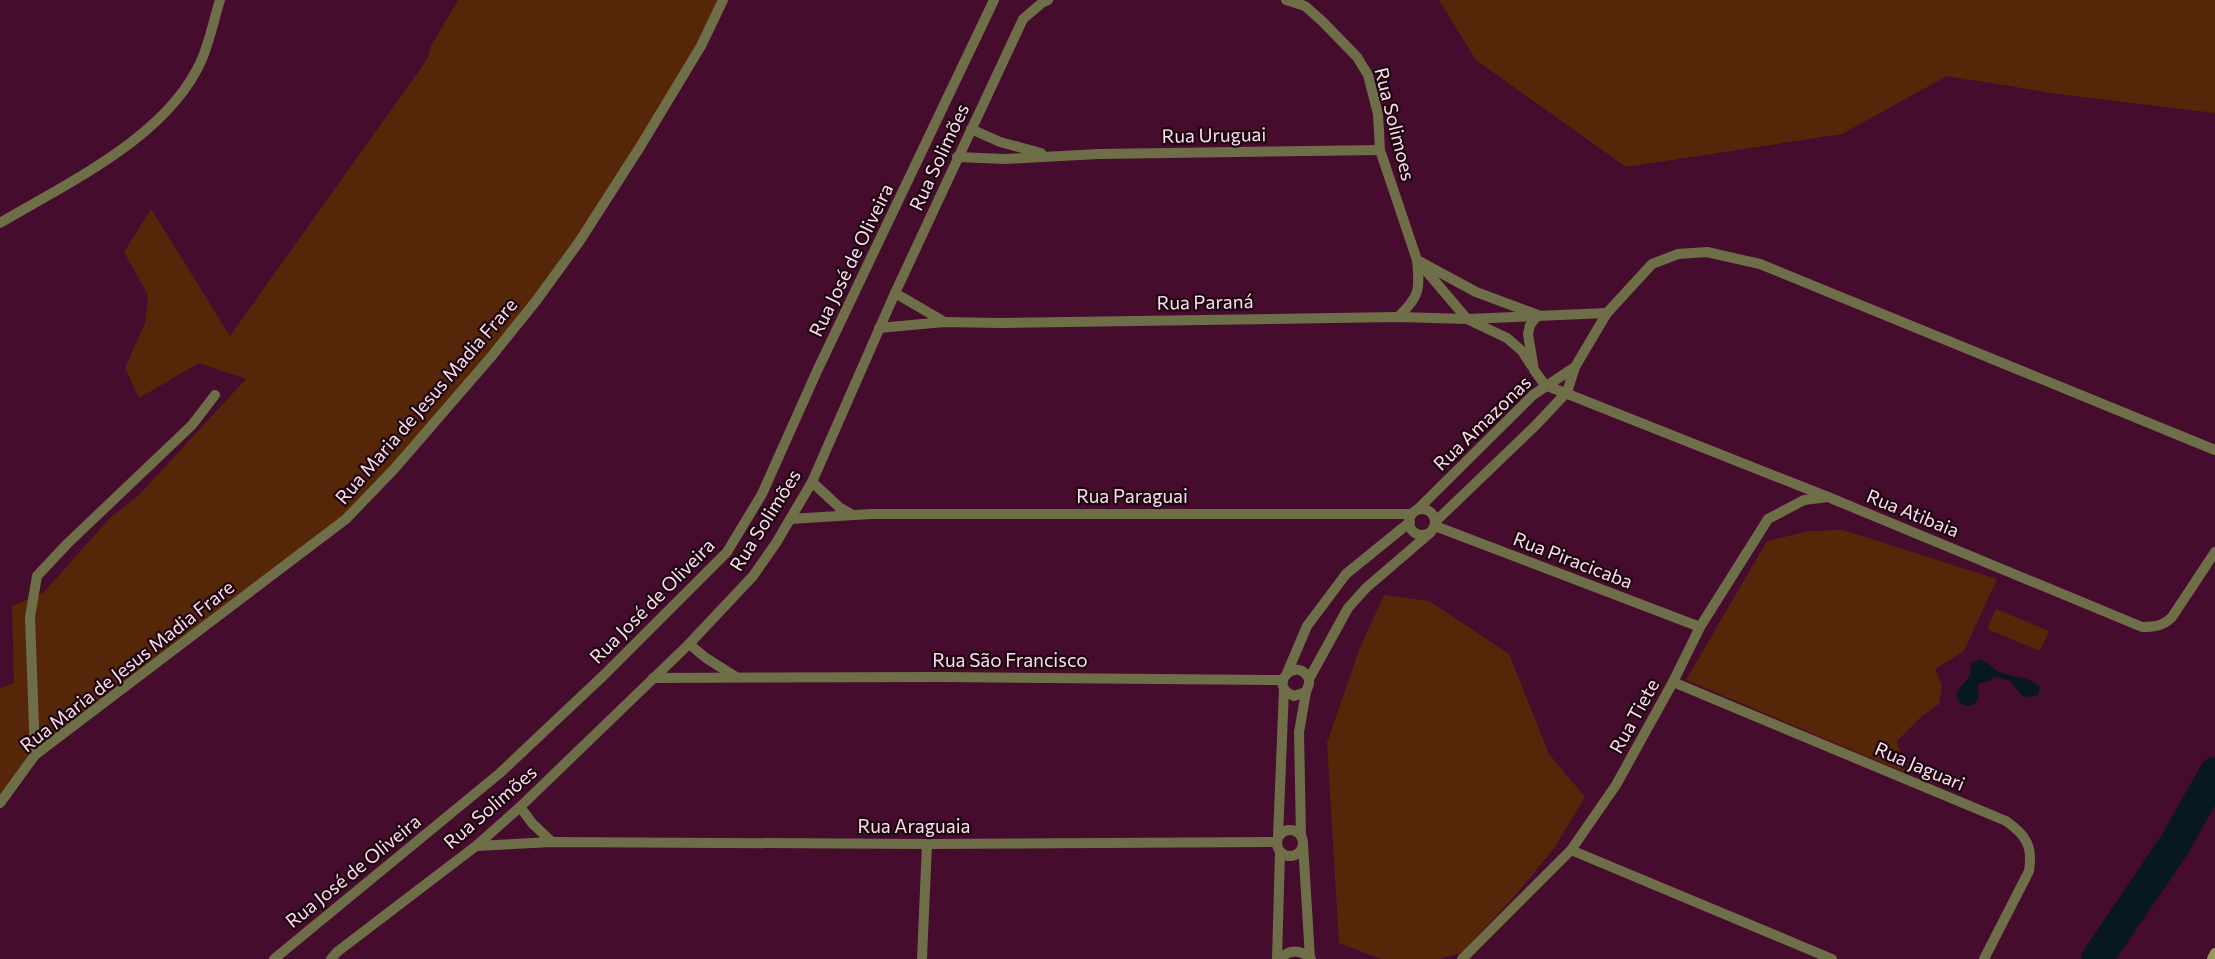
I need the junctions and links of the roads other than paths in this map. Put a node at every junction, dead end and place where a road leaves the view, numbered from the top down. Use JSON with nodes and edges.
{"nodes":[{"id":1,"x":220,"y":0,"type":"edge"},
{"id":2,"x":723,"y":0,"type":"edge"},
{"id":3,"x":994,"y":0,"type":"edge"},
{"id":4,"x":1048,"y":0,"type":"edge"},
{"id":5,"x":1286,"y":0,"type":"edge"},
{"id":6,"x":971,"y":129,"type":"junction"},
{"id":7,"x":1380,"y":150,"type":"junction"},
{"id":8,"x":1050,"y":156,"type":"junction"},
{"id":9,"x":957,"y":157,"type":"junction"},
{"id":10,"x":0,"y":223,"type":"edge"},
{"id":11,"x":1417,"y":260,"type":"junction"},
{"id":12,"x":895,"y":293,"type":"junction"},
{"id":13,"x":1607,"y":312,"type":"junction"},
{"id":14,"x":1538,"y":315,"type":"junction"},
{"id":15,"x":1398,"y":317,"type":"junction"},
{"id":16,"x":1466,"y":319,"type":"junction"},
{"id":17,"x":944,"y":322,"type":"junction"},
{"id":18,"x":879,"y":328,"type":"junction"},
{"id":19,"x":1575,"y":366,"type":"junction"},
{"id":20,"x":1534,"y":370,"type":"junction"},
{"id":21,"x":1546,"y":385,"type":"junction"},
{"id":22,"x":1567,"y":392,"type":"junction"},
{"id":23,"x":215,"y":395,"type":"dead end"},
{"id":24,"x":2215,"y":450,"type":"edge"},
{"id":25,"x":812,"y":482,"type":"junction"},
{"id":26,"x":1828,"y":497,"type":"junction"},
{"id":27,"x":851,"y":514,"type":"junction"},
{"id":28,"x":1413,"y":515,"type":"junction"},
{"id":29,"x":790,"y":519,"type":"junction"},
{"id":30,"x":1433,"y":527,"type":"junction"},
{"id":31,"x":2215,"y":552,"type":"edge"},
{"id":32,"x":1700,"y":627,"type":"junction"},
{"id":33,"x":689,"y":644,"type":"junction"},
{"id":34,"x":736,"y":677,"type":"junction"},
{"id":35,"x":653,"y":678,"type":"junction"},
{"id":36,"x":1309,"y":679,"type":"junction"},
{"id":37,"x":1285,"y":681,"type":"junction"},
{"id":38,"x":1673,"y":682,"type":"junction"},
{"id":39,"x":1306,"y":692,"type":"junction"},
{"id":40,"x":34,"y":755,"type":"junction"},
{"id":41,"x":0,"y":804,"type":"edge"},
{"id":42,"x":520,"y":807,"type":"junction"},
{"id":43,"x":1302,"y":840,"type":"junction"},
{"id":44,"x":552,"y":842,"type":"junction"},
{"id":45,"x":927,"y":844,"type":"junction"},
{"id":46,"x":1278,"y":844,"type":"junction"},
{"id":47,"x":476,"y":846,"type":"junction"},
{"id":48,"x":1571,"y":850,"type":"junction"},
{"id":49,"x":2215,"y":953,"type":"edge"},
{"id":50,"x":1310,"y":958,"type":"edge"},
{"id":51,"x":274,"y":959,"type":"edge"},
{"id":52,"x":331,"y":959,"type":"edge"},
{"id":53,"x":922,"y":959,"type":"edge"},
{"id":54,"x":1278,"y":959,"type":"edge"},
{"id":55,"x":1462,"y":959,"type":"edge"},
{"id":56,"x":1832,"y":959,"type":"edge"},
{"id":57,"x":1984,"y":959,"type":"edge"},
{"id":58,"x":2212,"y":959,"type":"edge"}],
"edges":[{"from":1,"to":10,"type":"street"},
{"from":2,"to":40,"type":"street","name":"Rua Maria de Jesus Madia Frare"},
{"from":3,"to":51,"type":"street","name":"Rua José de Oliveira"},
{"from":4,"to":6,"type":"street","name":"Rua Solimões"},
{"from":5,"to":7,"type":"street","name":"Rua Solimoes"},
{"from":6,"to":8,"type":"street","name":"Rua Uruguai"},
{"from":6,"to":9,"type":"street","name":"Rua Solimões"},
{"from":7,"to":8,"type":"street","name":"Rua Uruguai"},
{"from":7,"to":11,"type":"street","name":"Rua Solimoes"},
{"from":8,"to":9,"type":"street","name":"Rua Uruguai"},
{"from":9,"to":12,"type":"street","name":"Rua Solimões"},
{"from":11,"to":14,"type":"street"},
{"from":11,"to":15,"type":"street"},
{"from":11,"to":16,"type":"street","name":"Rua Solimoes"},
{"from":12,"to":17,"type":"street","name":"Rua Paraná"},
{"from":12,"to":18,"type":"street","name":"Rua Solimões"},
{"from":13,"to":14,"type":"street","name":"Rua Paraná"},
{"from":13,"to":19,"type":"street","name":"Rua Amazonas"},
{"from":13,"to":24,"type":"street","name":"Rua Amazonas"},
{"from":14,"to":16,"type":"street","name":"Rua Paraná"},
{"from":14,"to":20,"type":"street"},
{"from":15,"to":16,"type":"street","name":"Rua Paraná"},
{"from":15,"to":17,"type":"street","name":"Rua Paraná"},
{"from":16,"to":20,"type":"street","name":"Rua Paraná"},
{"from":17,"to":18,"type":"street","name":"Rua Paraná"},
{"from":18,"to":25,"type":"street","name":"Rua Solimões"},
{"from":19,"to":21,"type":"street","name":"Rua Amazonas"},
{"from":19,"to":22,"type":"street","name":"Rua Amazonas"},
{"from":20,"to":21,"type":"street","name":"Rua Paraná"},
{"from":21,"to":22,"type":"street","name":"Rua Atibaia"},
{"from":21,"to":28,"type":"street","name":"Rua Amazonas"},
{"from":22,"to":26,"type":"street","name":"Rua Atibaia"},
{"from":22,"to":30,"type":"street","name":"Rua Amazonas"},
{"from":23,"to":40,"type":"street"},
{"from":25,"to":27,"type":"street"},
{"from":25,"to":29,"type":"street","name":"Rua Solimões"},
{"from":26,"to":31,"type":"street","name":"Rua Atibaia"},
{"from":26,"to":32,"type":"street","name":"Rua Tiete"},
{"from":27,"to":28,"type":"street","name":"Rua Paraguai"},
{"from":27,"to":29,"type":"street","name":"Rua Paraguai"},
{"from":28,"to":30,"type":"street"},
{"from":28,"to":30,"type":"street"},
{"from":28,"to":37,"type":"street","name":"Rua Amazonas"},
{"from":29,"to":33,"type":"street","name":"Rua Solimões"},
{"from":30,"to":32,"type":"street","name":"Rua Piracicaba"},
{"from":30,"to":36,"type":"street","name":"Rua Amazonas"},
{"from":32,"to":38,"type":"street","name":"Rua Tiete"},
{"from":33,"to":34,"type":"street"},
{"from":33,"to":35,"type":"street","name":"Rua Solimões"},
{"from":34,"to":35,"type":"street","name":"Rua São Francisco"},
{"from":34,"to":37,"type":"street","name":"Rua São Francisco"},
{"from":35,"to":42,"type":"street","name":"Rua Solimões"},
{"from":36,"to":37,"type":"street"},
{"from":36,"to":39,"type":"street"},
{"from":37,"to":39,"type":"street"},
{"from":37,"to":46,"type":"street","name":"Rua Amazonas"},
{"from":38,"to":48,"type":"street","name":"Rua Tiete"},
{"from":38,"to":57,"type":"street","name":"Rua Jaguari"},
{"from":39,"to":43,"type":"street"},
{"from":40,"to":41,"type":"street","name":"Rua Maria de Jesus Madia Frare"},
{"from":42,"to":44,"type":"street"},
{"from":42,"to":47,"type":"street","name":"Rua Solimões"},
{"from":43,"to":46,"type":"street"},
{"from":43,"to":46,"type":"street"},
{"from":43,"to":50,"type":"street"},
{"from":44,"to":45,"type":"street","name":"Rua Araguaia"},
{"from":44,"to":47,"type":"street","name":"Rua Araguaia"},
{"from":45,"to":46,"type":"street","name":"Rua Araguaia"},
{"from":45,"to":53,"type":"street"},
{"from":46,"to":54,"type":"street","name":"Rua Amazonas"},
{"from":47,"to":52,"type":"street","name":"Rua Solimões"},
{"from":48,"to":55,"type":"street","name":"Rua Tiete"},
{"from":48,"to":56,"type":"street"},
{"from":49,"to":58,"type":"main road"},
{"from":50,"to":54,"type":"street"}]}
